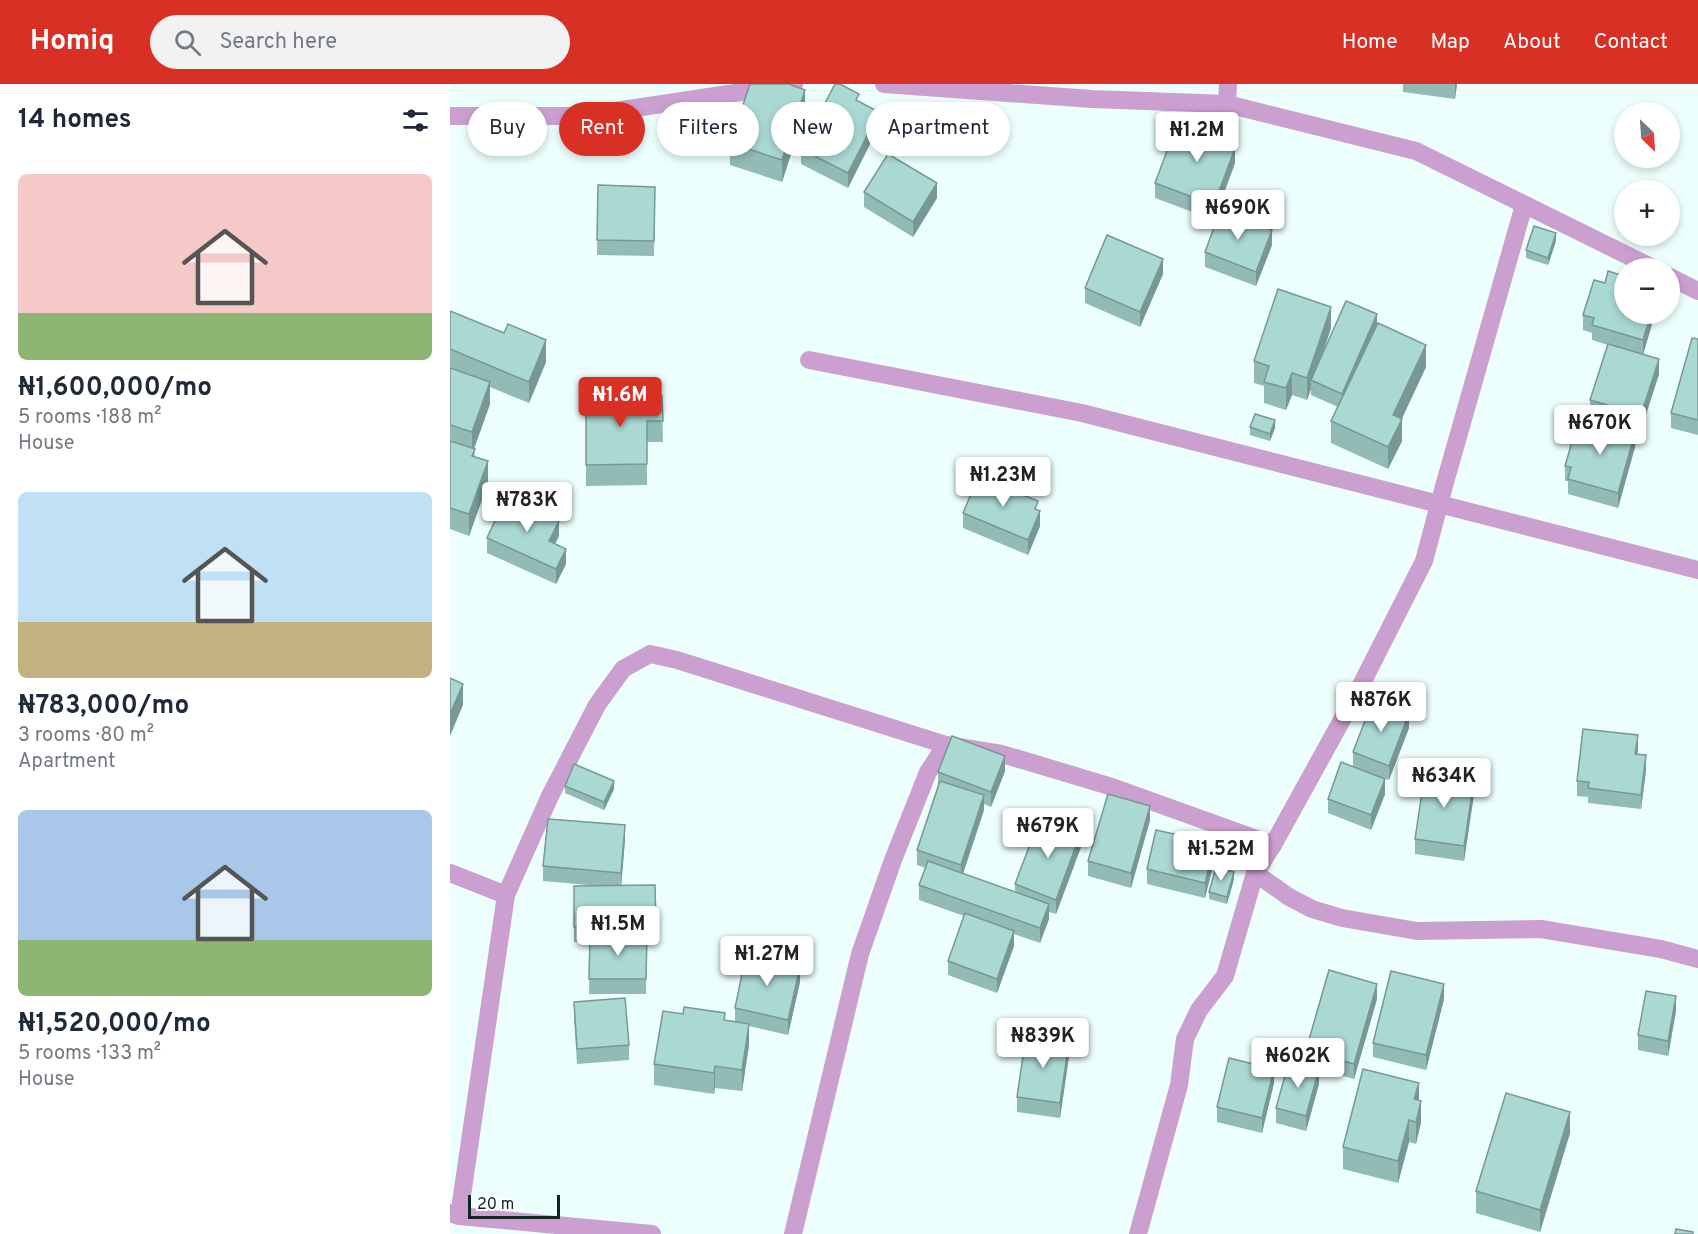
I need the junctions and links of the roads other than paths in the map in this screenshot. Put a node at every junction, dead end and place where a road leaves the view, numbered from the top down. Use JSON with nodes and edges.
{"nodes":[{"id":1,"x":794,"y":84,"type":"edge"},
{"id":2,"x":884,"y":84,"type":"edge"},
{"id":3,"x":1228,"y":84,"type":"edge"},
{"id":4,"x":918,"y":85,"type":"edge"},
{"id":5,"x":1227,"y":104,"type":"junction"},
{"id":6,"x":450,"y":117,"type":"edge"},
{"id":7,"x":1524,"y":205,"type":"junction"},
{"id":8,"x":1633,"y":258,"type":"edge"},
{"id":9,"x":1680,"y":282,"type":"edge"},
{"id":10,"x":1698,"y":291,"type":"edge"},
{"id":11,"x":809,"y":360,"type":"dead end"},
{"id":12,"x":1439,"y":505,"type":"junction"},
{"id":13,"x":1698,"y":570,"type":"edge"},
{"id":14,"x":946,"y":745,"type":"junction"},
{"id":15,"x":1273,"y":845,"type":"junction"},
{"id":16,"x":450,"y":873,"type":"edge"},
{"id":17,"x":1254,"y":873,"type":"junction"},
{"id":18,"x":506,"y":895,"type":"junction"},
{"id":19,"x":1698,"y":959,"type":"edge"},
{"id":20,"x":454,"y":1214,"type":"edge"},
{"id":21,"x":652,"y":1234,"type":"edge"},
{"id":22,"x":793,"y":1234,"type":"edge"},
{"id":23,"x":1138,"y":1234,"type":"edge"}],
"edges":[{"from":1,"to":6,"type":"street"},
{"from":2,"to":4,"type":"street"},
{"from":3,"to":5,"type":"street"},
{"from":4,"to":5,"type":"street"},
{"from":5,"to":7,"type":"street"},
{"from":7,"to":8,"type":"street"},
{"from":7,"to":12,"type":"street"},
{"from":9,"to":10,"type":"street"},
{"from":11,"to":12,"type":"street"},
{"from":12,"to":13,"type":"street"},
{"from":12,"to":15,"type":"street"},
{"from":14,"to":15,"type":"street"},
{"from":14,"to":18,"type":"street"},
{"from":14,"to":22,"type":"street"},
{"from":15,"to":17,"type":"street"},
{"from":16,"to":18,"type":"street"},
{"from":17,"to":19,"type":"street"},
{"from":17,"to":23,"type":"street"},
{"from":18,"to":20,"type":"street"},
{"from":20,"to":21,"type":"street"}]}
